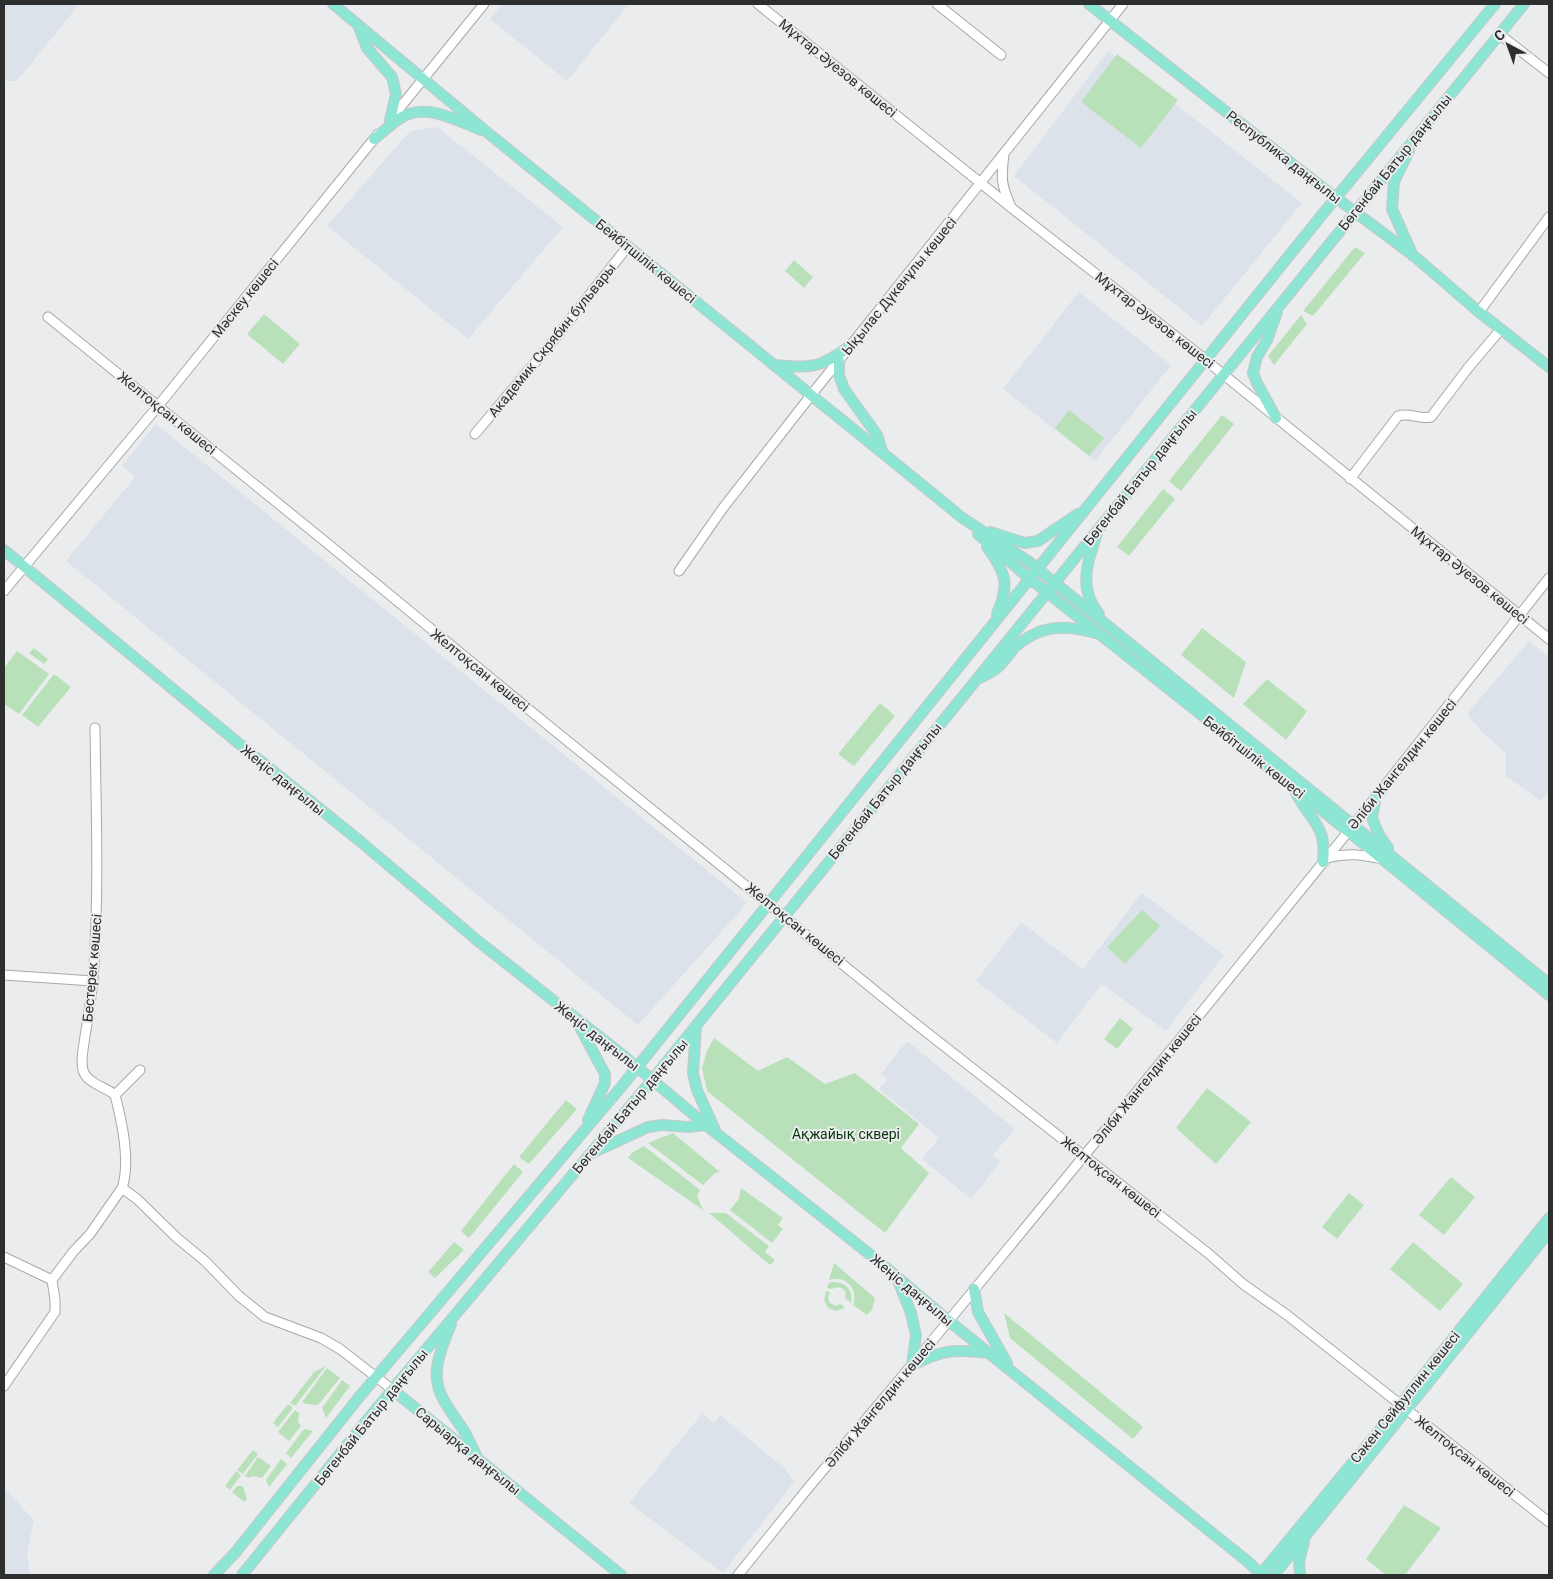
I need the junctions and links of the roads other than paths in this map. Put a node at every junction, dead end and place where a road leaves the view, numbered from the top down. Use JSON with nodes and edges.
{"nodes":[{"id":1,"x":332,"y":4,"type":"edge"},
{"id":2,"x":484,"y":4,"type":"edge"},
{"id":3,"x":758,"y":4,"type":"edge"},
{"id":4,"x":937,"y":4,"type":"edge"},
{"id":5,"x":1089,"y":4,"type":"edge"},
{"id":6,"x":1123,"y":4,"type":"edge"},
{"id":7,"x":1495,"y":4,"type":"edge"},
{"id":8,"x":1524,"y":4,"type":"edge"},
{"id":9,"x":1110,"y":20,"type":"junction"},
{"id":10,"x":358,"y":26,"type":"junction"},
{"id":11,"x":1499,"y":34,"type":"junction"},
{"id":12,"x":1001,"y":55,"type":"dead end"},
{"id":13,"x":1549,"y":73,"type":"edge"},
{"id":14,"x":423,"y":79,"type":"junction"},
{"id":15,"x":390,"y":120,"type":"junction"},
{"id":16,"x":488,"y":133,"type":"junction"},
{"id":17,"x":1418,"y":133,"type":"junction"},
{"id":18,"x":374,"y":139,"type":"junction"},
{"id":19,"x":1004,"y":153,"type":"junction"},
{"id":20,"x":981,"y":183,"type":"junction"},
{"id":21,"x":1336,"y":198,"type":"junction"},
{"id":22,"x":1012,"y":209,"type":"junction"},
{"id":23,"x":1352,"y":215,"type":"junction"},
{"id":24,"x":1549,"y":217,"type":"edge"},
{"id":25,"x":628,"y":246,"type":"junction"},
{"id":26,"x":1414,"y":256,"type":"junction"},
{"id":27,"x":1282,"y":301,"type":"junction"},
{"id":28,"x":1479,"y":312,"type":"junction"},
{"id":29,"x":48,"y":316,"type":"dead end"},
{"id":30,"x":1498,"y":333,"type":"junction"},
{"id":31,"x":852,"y":345,"type":"junction"},
{"id":32,"x":839,"y":361,"type":"junction"},
{"id":33,"x":1206,"y":361,"type":"junction"},
{"id":34,"x":774,"y":364,"type":"junction"},
{"id":35,"x":1549,"y":367,"type":"edge"},
{"id":36,"x":1222,"y":374,"type":"junction"},
{"id":37,"x":812,"y":394,"type":"junction"},
{"id":38,"x":158,"y":406,"type":"junction"},
{"id":39,"x":1276,"y":418,"type":"junction"},
{"id":40,"x":475,"y":434,"type":"dead end"},
{"id":41,"x":882,"y":452,"type":"junction"},
{"id":42,"x":1350,"y":478,"type":"junction"},
{"id":43,"x":1087,"y":508,"type":"junction"},
{"id":44,"x":1100,"y":525,"type":"junction"},
{"id":45,"x":978,"y":530,"type":"junction"},
{"id":46,"x":4,"y":550,"type":"edge"},
{"id":47,"x":24,"y":566,"type":"junction"},
{"id":48,"x":1037,"y":569,"type":"junction"},
{"id":49,"x":679,"y":571,"type":"dead end"},
{"id":50,"x":1029,"y":578,"type":"junction"},
{"id":51,"x":1549,"y":578,"type":"edge"},
{"id":52,"x":1054,"y":582,"type":"junction"},
{"id":53,"x":4,"y":591,"type":"edge"},
{"id":54,"x":1046,"y":592,"type":"junction"},
{"id":55,"x":1520,"y":616,"type":"junction"},
{"id":56,"x":993,"y":624,"type":"junction"},
{"id":57,"x":1109,"y":627,"type":"junction"},
{"id":58,"x":1100,"y":634,"type":"junction"},
{"id":59,"x":1549,"y":639,"type":"edge"},
{"id":60,"x":973,"y":682,"type":"junction"},
{"id":61,"x":95,"y":728,"type":"dead end"},
{"id":62,"x":1293,"y":788,"type":"junction"},
{"id":63,"x":1376,"y":796,"type":"junction"},
{"id":64,"x":1351,"y":828,"type":"junction"},
{"id":65,"x":1324,"y":860,"type":"junction"},
{"id":66,"x":1383,"y":860,"type":"junction"},
{"id":67,"x":1404,"y":866,"type":"junction"},
{"id":68,"x":769,"y":903,"type":"junction"},
{"id":69,"x":785,"y":916,"type":"junction"},
{"id":70,"x":4,"y":975,"type":"edge"},
{"id":71,"x":93,"y":981,"type":"junction"},
{"id":72,"x":1549,"y":984,"type":"edge"},
{"id":73,"x":1549,"y":995,"type":"edge"},
{"id":74,"x":574,"y":1017,"type":"junction"},
{"id":75,"x":696,"y":1026,"type":"junction"},
{"id":76,"x":637,"y":1067,"type":"junction"},
{"id":77,"x":140,"y":1070,"type":"dead end"},
{"id":78,"x":652,"y":1080,"type":"junction"},
{"id":79,"x":115,"y":1095,"type":"junction"},
{"id":80,"x":706,"y":1124,"type":"junction"},
{"id":81,"x":716,"y":1131,"type":"junction"},
{"id":82,"x":582,"y":1132,"type":"junction"},
{"id":83,"x":590,"y":1153,"type":"junction"},
{"id":84,"x":1085,"y":1156,"type":"junction"},
{"id":85,"x":122,"y":1188,"type":"junction"},
{"id":86,"x":1549,"y":1218,"type":"edge"},
{"id":87,"x":1549,"y":1232,"type":"edge"},
{"id":88,"x":4,"y":1257,"type":"edge"},
{"id":89,"x":897,"y":1277,"type":"junction"},
{"id":90,"x":52,"y":1280,"type":"junction"},
{"id":91,"x":974,"y":1289,"type":"junction"},
{"id":92,"x":454,"y":1316,"type":"junction"},
{"id":93,"x":949,"y":1321,"type":"junction"},
{"id":94,"x":990,"y":1353,"type":"junction"},
{"id":95,"x":912,"y":1365,"type":"junction"},
{"id":96,"x":1011,"y":1371,"type":"junction"},
{"id":97,"x":376,"y":1377,"type":"junction"},
{"id":98,"x":4,"y":1386,"type":"edge"},
{"id":99,"x":393,"y":1390,"type":"junction"},
{"id":100,"x":1404,"y":1407,"type":"junction"},
{"id":101,"x":477,"y":1458,"type":"junction"},
{"id":102,"x":1549,"y":1522,"type":"edge"},
{"id":103,"x":1314,"y":1525,"type":"junction"},
{"id":104,"x":214,"y":1575,"type":"edge"},
{"id":105,"x":242,"y":1575,"type":"edge"},
{"id":106,"x":621,"y":1575,"type":"edge"},
{"id":107,"x":738,"y":1575,"type":"edge"},
{"id":108,"x":1261,"y":1575,"type":"edge"},
{"id":109,"x":1274,"y":1575,"type":"edge"},
{"id":110,"x":1300,"y":1575,"type":"edge"}],
"edges":[{"from":1,"to":10,"type":"main road","name":"Бейбітшілік көшесі"},
{"from":2,"to":14,"type":"street","name":"Мәскеу көшесі"},
{"from":3,"to":20,"type":"street","name":"Мұхтар Әуезов көшесі"},
{"from":4,"to":12,"type":"street"},
{"from":5,"to":9,"type":"main road","name":"Республика даңғылы"},
{"from":6,"to":9,"type":"street","name":"Ықылас Дүкенұлы көшесі"},
{"from":7,"to":21,"type":"main road","name":"Бөгенбай Батыр даңғылы"},
{"from":8,"to":11,"type":"main road","name":"Бөгенбай Батыр даңғылы"},
{"from":9,"to":19,"type":"street","name":"Ықылас Дүкенұлы көшесі"},
{"from":9,"to":21,"type":"main road","name":"Республика даңғылы"},
{"from":10,"to":14,"type":"main road","name":"Бейбітшілік көшесі"},
{"from":10,"to":15,"type":"main road"},
{"from":11,"to":13,"type":"street"},
{"from":11,"to":17,"type":"main road","name":"Бөгенбай Батыр даңғылы"},
{"from":14,"to":15,"type":"street","name":"Мәскеу көшесі"},
{"from":14,"to":16,"type":"main road","name":"Бейбітшілік көшесі"},
{"from":15,"to":18,"type":"street","name":"Мәскеу көшесі"},
{"from":16,"to":18,"type":"main road"},
{"from":16,"to":25,"type":"main road","name":"Бейбітшілік көшесі"},
{"from":17,"to":23,"type":"main road","name":"Бөгенбай Батыр даңғылы"},
{"from":17,"to":26,"type":"main road"},
{"from":18,"to":38,"type":"street","name":"Мәскеу көшесі"},
{"from":19,"to":20,"type":"street","name":"Ықылас Дүкенұлы көшесі"},
{"from":19,"to":22,"type":"street"},
{"from":20,"to":22,"type":"street","name":"Мұхтар Әуезов көшесі"},
{"from":20,"to":31,"type":"street","name":"Ықылас Дүкенұлы көшесі"},
{"from":21,"to":23,"type":"main road","name":"Республика даңғылы"},
{"from":21,"to":33,"type":"main road","name":"Бөгенбай Батыр даңғылы"},
{"from":22,"to":33,"type":"street","name":"Мұхтар Әуезов көшесі"},
{"from":23,"to":26,"type":"main road","name":"Республика даңғылы"},
{"from":23,"to":27,"type":"main road","name":"Бөгенбай Батыр даңғылы"},
{"from":24,"to":28,"type":"street"},
{"from":25,"to":34,"type":"main road","name":"Бейбітшілік көшесі"},
{"from":25,"to":40,"type":"street","name":"Академик Скрябин бульвары"},
{"from":26,"to":28,"type":"main road","name":"Республика даңғылы"},
{"from":27,"to":36,"type":"main road","name":"Бөгенбай Батыр даңғылы"},
{"from":27,"to":39,"type":"main road"},
{"from":28,"to":30,"type":"main road","name":"Республика даңғылы"},
{"from":29,"to":38,"type":"street","name":"Желтоқсан көшесі"},
{"from":30,"to":35,"type":"main road","name":"Республика даңғылы"},
{"from":30,"to":42,"type":"street"},
{"from":31,"to":32,"type":"street","name":"Ықылас Дүкенұлы көшесі"},
{"from":31,"to":34,"type":"main road"},
{"from":32,"to":37,"type":"street","name":"Ықылас Дүкенұлы көшесі"},
{"from":32,"to":41,"type":"main road"},
{"from":33,"to":36,"type":"street","name":"Мұхтар Әуезов көшесі"},
{"from":33,"to":43,"type":"main road","name":"Бөгенбай Батыр даңғылы"},
{"from":34,"to":37,"type":"main road","name":"Бейбітшілік көшесі"},
{"from":36,"to":39,"type":"street","name":"Мұхтар Әуезов көшесі"},
{"from":36,"to":44,"type":"main road","name":"Бөгенбай Батыр даңғылы"},
{"from":37,"to":41,"type":"main road","name":"Бейбітшілік көшесі"},
{"from":37,"to":49,"type":"street","name":"Ықылас Дүкенұлы көшесі"},
{"from":38,"to":47,"type":"street","name":"Мәскеу көшесі"},
{"from":38,"to":68,"type":"street","name":"Желтоқсан көшесі"},
{"from":39,"to":42,"type":"street","name":"Мұхтар Әуезов көшесі"},
{"from":41,"to":45,"type":"main road","name":"Бейбітшілік көшесі"},
{"from":42,"to":55,"type":"street","name":"Мұхтар Әуезов көшесі"},
{"from":43,"to":45,"type":"main road"},
{"from":43,"to":48,"type":"main road","name":"Бөгенбай Батыр даңғылы"},
{"from":44,"to":52,"type":"main road","name":"Бөгенбай Батыр даңғылы"},
{"from":44,"to":57,"type":"main road"},
{"from":45,"to":48,"type":"main road","name":"Бейбітшілік көшесі"},
{"from":45,"to":50,"type":"main road","name":"Бейбітшілік көшесі"},
{"from":45,"to":56,"type":"main road"},
{"from":46,"to":47,"type":"main road","name":"Жеңіс даңғылы"},
{"from":47,"to":53,"type":"street","name":"Мәскеу көшесі"},
{"from":47,"to":74,"type":"main road","name":"Жеңіс даңғылы"},
{"from":48,"to":50,"type":"main road","name":"Бөгенбай Батыр даңғылы"},
{"from":48,"to":52,"type":"main road","name":"Бейбітшілік көшесі"},
{"from":50,"to":54,"type":"main road","name":"Бейбітшілік көшесі"},
{"from":50,"to":56,"type":"main road","name":"Бөгенбай Батыр даңғылы"},
{"from":51,"to":55,"type":"street","name":"Әліби Жангелдин көшесі"},
{"from":52,"to":54,"type":"main road","name":"Бөгенбай Батыр даңғылы"},
{"from":52,"to":57,"type":"main road","name":"Бейбітшілік көшесі"},
{"from":54,"to":58,"type":"main road","name":"Бейбітшілік көшесі"},
{"from":54,"to":60,"type":"main road","name":"Бөгенбай Батыр даңғылы"},
{"from":55,"to":59,"type":"street","name":"Мұхтар Әуезов көшесі"},
{"from":55,"to":63,"type":"street","name":"Әліби Жангелдин көшесі"},
{"from":56,"to":68,"type":"main road","name":"Бөгенбай Батыр даңғылы"},
{"from":57,"to":64,"type":"main road","name":"Бейбітшілік көшесі"},
{"from":58,"to":60,"type":"main road"},
{"from":58,"to":62,"type":"main road","name":"Бейбітшілік көшесі"},
{"from":60,"to":69,"type":"main road","name":"Бөгенбай Батыр даңғылы"},
{"from":61,"to":71,"type":"street","name":"Бестерек көшесі"},
{"from":62,"to":64,"type":"main road","name":"Бейбітшілік көшесі"},
{"from":62,"to":65,"type":"main road"},
{"from":63,"to":64,"type":"street","name":"Әліби Жангелдин көшесі"},
{"from":63,"to":67,"type":"main road"},
{"from":64,"to":65,"type":"street","name":"Әліби Жангелдин көшесі"},
{"from":64,"to":66,"type":"main road","name":"Бейбітшілік көшесі"},
{"from":64,"to":67,"type":"main road","name":"Бейбітшілік көшесі"},
{"from":65,"to":66,"type":"street"},
{"from":65,"to":84,"type":"street","name":"Әліби Жангелдин көшесі"},
{"from":66,"to":73,"type":"main road","name":"Бейбітшілік көшесі"},
{"from":67,"to":72,"type":"main road","name":"Бейбітшілік көшесі"},
{"from":68,"to":69,"type":"street","name":"Желтоқсан көшесі"},
{"from":68,"to":76,"type":"main road","name":"Бөгенбай Батыр даңғылы"},
{"from":69,"to":75,"type":"main road","name":"Бөгенбай Батыр даңғылы"},
{"from":69,"to":84,"type":"street","name":"Желтоқсан көшесі"},
{"from":70,"to":71,"type":"street"},
{"from":71,"to":79,"type":"street","name":"Бестерек көшесі"},
{"from":74,"to":76,"type":"main road","name":"Жеңіс даңғылы"},
{"from":74,"to":82,"type":"main road"},
{"from":75,"to":78,"type":"main road","name":"Бөгенбай Батыр даңғылы"},
{"from":75,"to":81,"type":"main road"},
{"from":76,"to":78,"type":"main road","name":"Жеңіс даңғылы"},
{"from":76,"to":82,"type":"main road","name":"Бөгенбай Батыр даңғылы"},
{"from":77,"to":79,"type":"street"},
{"from":78,"to":80,"type":"main road","name":"Жеңіс даңғылы"},
{"from":78,"to":83,"type":"main road","name":"Бөгенбай Батыр даңғылы"},
{"from":79,"to":85,"type":"street"},
{"from":80,"to":81,"type":"main road","name":"Жеңіс даңғылы"},
{"from":80,"to":83,"type":"main road"},
{"from":81,"to":89,"type":"main road","name":"Жеңіс даңғылы"},
{"from":82,"to":97,"type":"main road","name":"Бөгенбай Батыр даңғылы"},
{"from":83,"to":92,"type":"main road","name":"Бөгенбай Батыр даңғылы"},
{"from":84,"to":91,"type":"street","name":"Әліби Жангелдин көшесі"},
{"from":84,"to":100,"type":"street","name":"Желтоқсан көшесі"},
{"from":85,"to":90,"type":"street"},
{"from":85,"to":97,"type":"street","name":"Сарыарқа даңғылы"},
{"from":86,"to":100,"type":"main road","name":"Сәкен Сейфуллин көшесі"},
{"from":87,"to":100,"type":"main road","name":"Сәкен Сейфуллин көшесі"},
{"from":88,"to":90,"type":"street"},
{"from":89,"to":93,"type":"main road","name":"Жеңіс даңғылы"},
{"from":89,"to":95,"type":"main road"},
{"from":90,"to":98,"type":"street"},
{"from":91,"to":93,"type":"street","name":"Әліби Жангелдин көшесі"},
{"from":91,"to":96,"type":"main road"},
{"from":92,"to":99,"type":"main road","name":"Бөгенбай Батыр даңғылы"},
{"from":92,"to":101,"type":"main road"},
{"from":93,"to":94,"type":"main road","name":"Жеңіс даңғылы"},
{"from":93,"to":95,"type":"street","name":"Әліби Жангелдин көшесі"},
{"from":94,"to":95,"type":"main road"},
{"from":94,"to":96,"type":"main road","name":"Жеңіс даңғылы"},
{"from":95,"to":107,"type":"street","name":"Әліби Жангелдин көшесі"},
{"from":96,"to":108,"type":"main road","name":"Жеңіс даңғылы"},
{"from":97,"to":99,"type":"street","name":"Сарыарқа даңғылы"},
{"from":97,"to":104,"type":"main road","name":"Бөгенбай Батыр даңғылы"},
{"from":99,"to":101,"type":"main road","name":"Сарыарқа даңғылы"},
{"from":99,"to":105,"type":"main road","name":"Бөгенбай Батыр даңғылы"},
{"from":100,"to":102,"type":"street","name":"Желтоқсан көшесі"},
{"from":100,"to":103,"type":"main road","name":"Сәкен Сейфуллин көшесі"},
{"from":100,"to":108,"type":"main road","name":"Сәкен Сейфуллин көшесі"},
{"from":101,"to":106,"type":"main road","name":"Сарыарқа даңғылы"},
{"from":103,"to":109,"type":"main road","name":"Сәкен Сейфуллин көшесі"},
{"from":103,"to":110,"type":"main road"}]}
